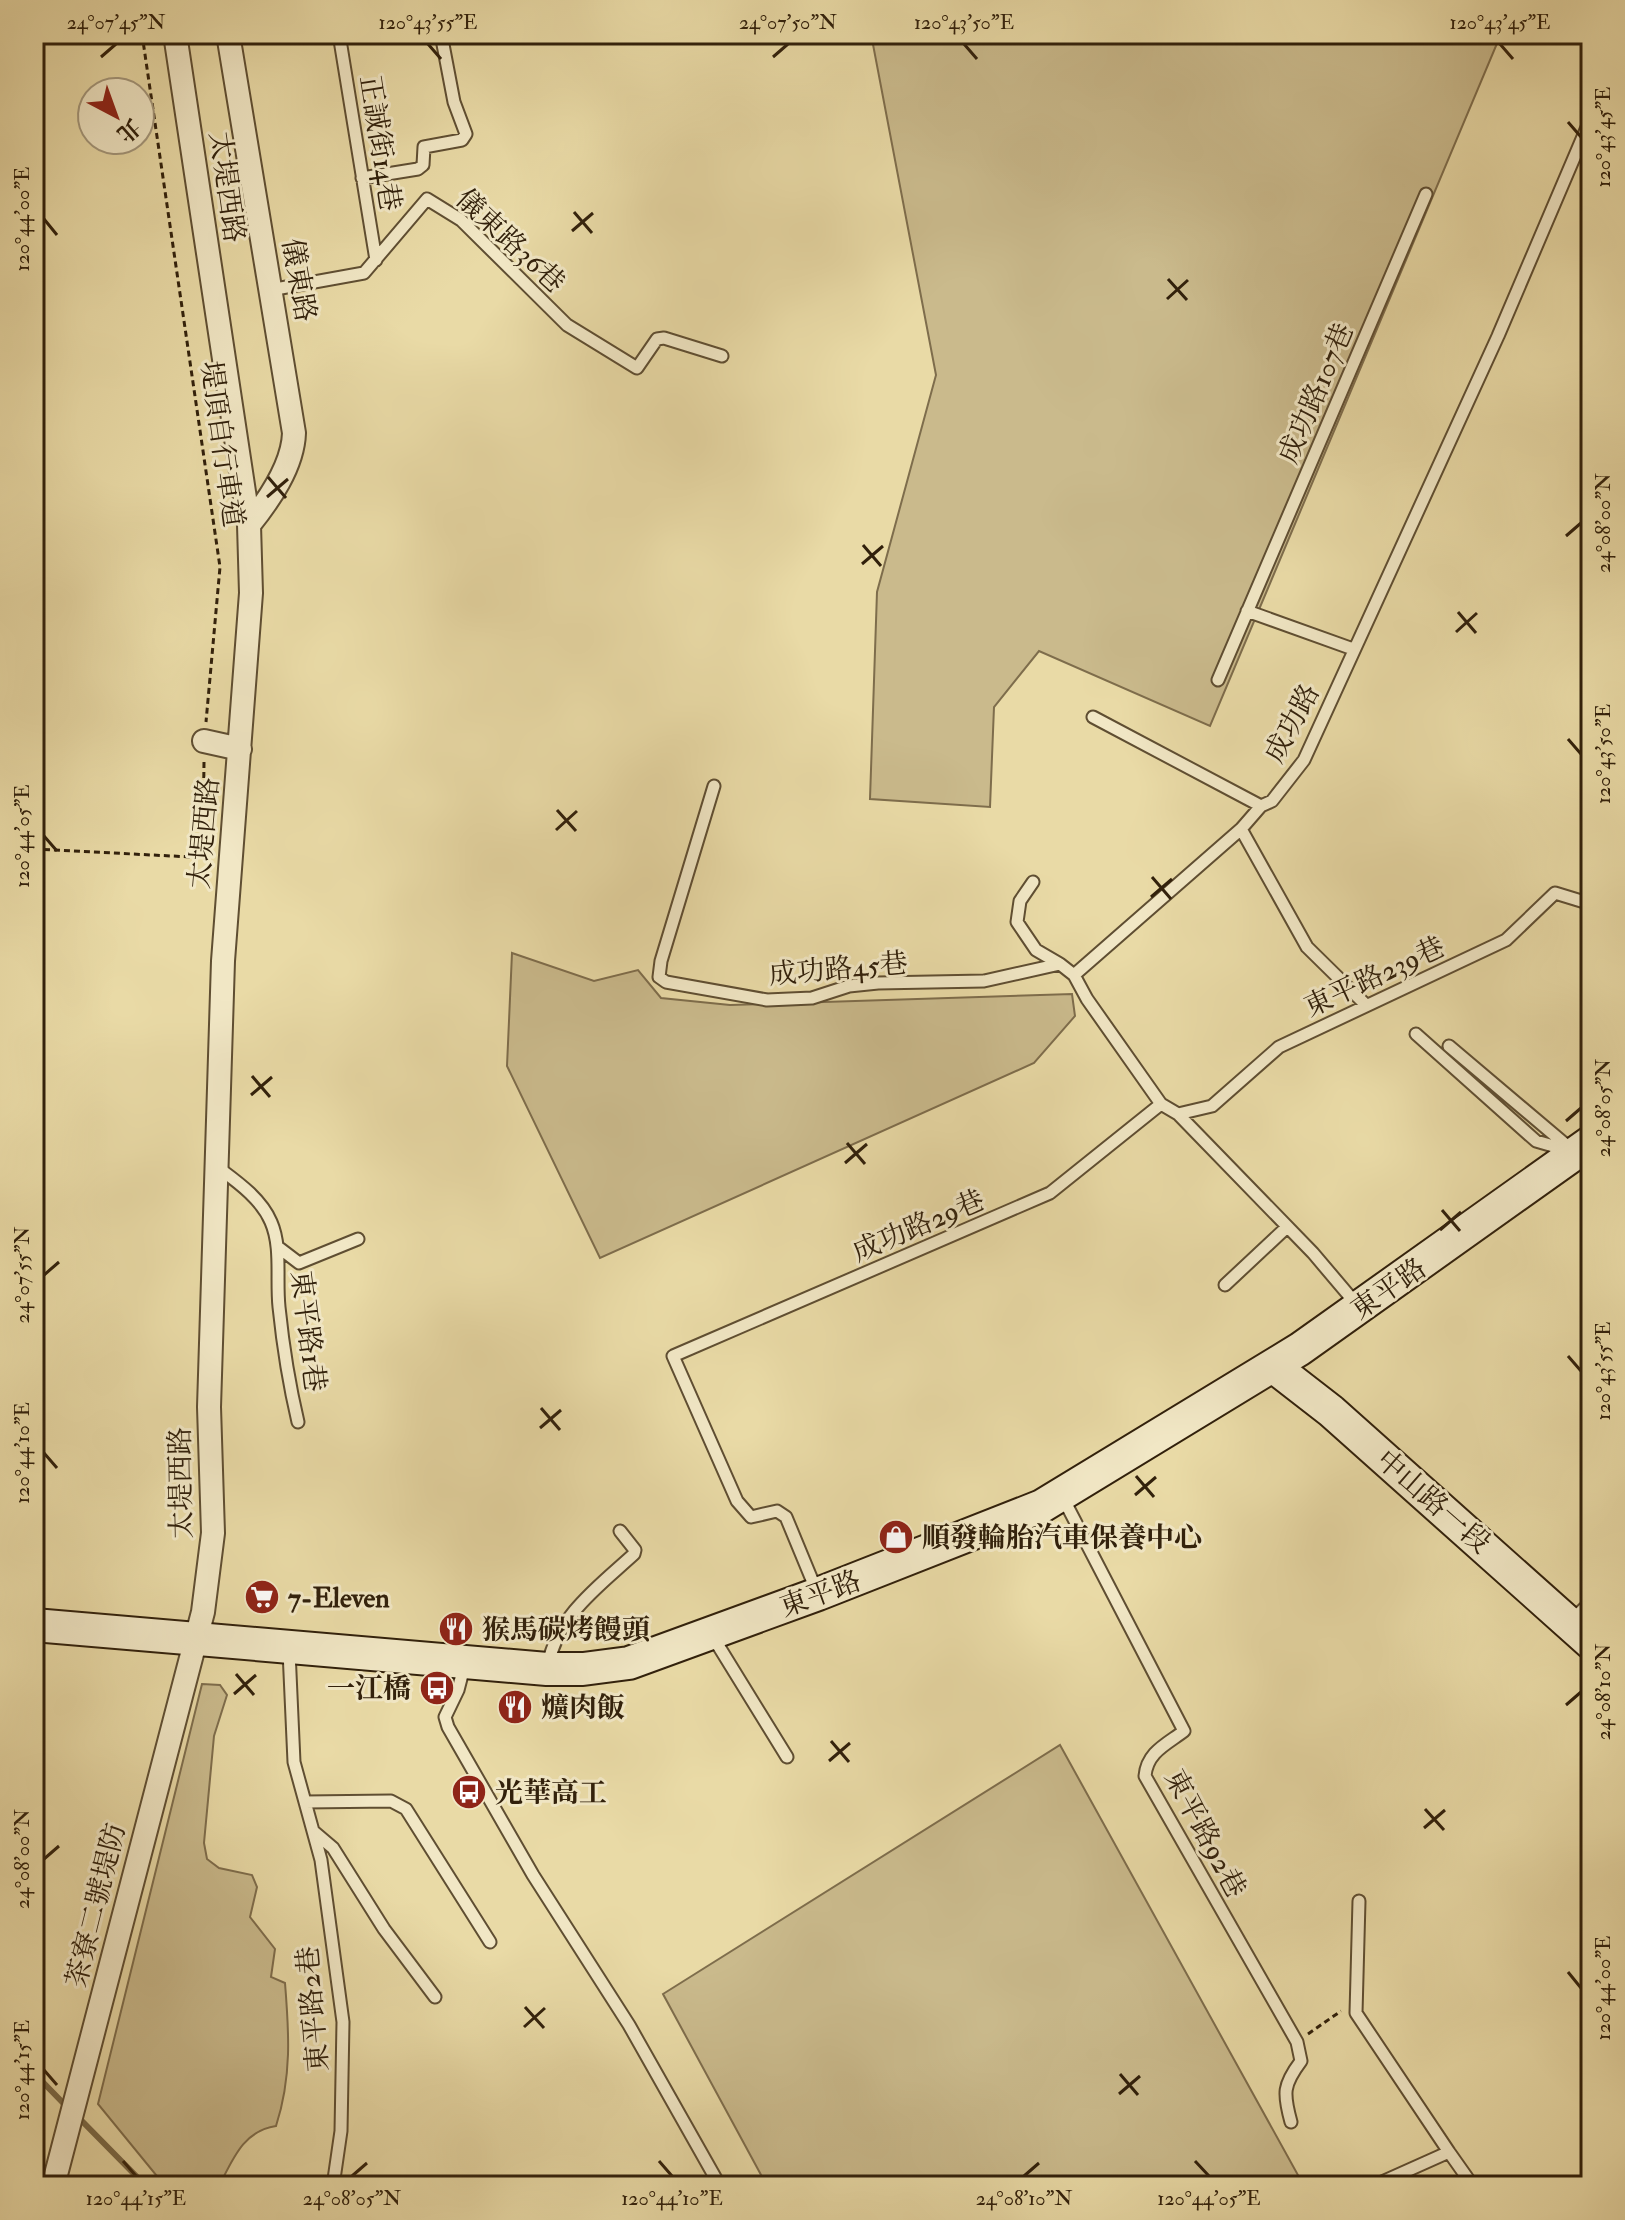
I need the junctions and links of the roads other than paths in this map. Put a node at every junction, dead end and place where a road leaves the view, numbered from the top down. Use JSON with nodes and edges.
{"nodes":[{"id":1,"x":175,"y":34,"type":"edge"},
{"id":2,"x":228,"y":34,"type":"edge"},
{"id":3,"x":339,"y":34,"type":"edge"},
{"id":4,"x":441,"y":34,"type":"edge"},
{"id":5,"x":1591,"y":118,"type":"edge"},
{"id":6,"x":362,"y":178,"type":"junction"},
{"id":7,"x":1426,"y":194,"type":"dead end"},
{"id":8,"x":376,"y":260,"type":"junction"},
{"id":9,"x":270,"y":290,"type":"junction"},
{"id":10,"x":722,"y":356,"type":"dead end"},
{"id":11,"x":249,"y":525,"type":"junction"},
{"id":12,"x":1247,"y":611,"type":"junction"},
{"id":13,"x":1353,"y":649,"type":"junction"},
{"id":14,"x":1218,"y":680,"type":"dead end"},
{"id":15,"x":1093,"y":717,"type":"dead end"},
{"id":16,"x":204,"y":741,"type":"road end"},
{"id":17,"x":240,"y":749,"type":"junction"},
{"id":18,"x":714,"y":786,"type":"dead end"},
{"id":19,"x":1261,"y":806,"type":"junction"},
{"id":20,"x":1241,"y":829,"type":"junction"},
{"id":21,"x":1033,"y":882,"type":"dead end"},
{"id":22,"x":1591,"y":904,"type":"edge"},
{"id":23,"x":1060,"y":964,"type":"junction"},
{"id":24,"x":1074,"y":975,"type":"junction"},
{"id":25,"x":1366,"y":1005,"type":"junction"},
{"id":26,"x":1416,"y":1034,"type":"dead end"},
{"id":27,"x":1449,"y":1046,"type":"dead end"},
{"id":28,"x":1161,"y":1104,"type":"junction"},
{"id":29,"x":1178,"y":1114,"type":"junction"},
{"id":30,"x":1583,"y":1148,"type":"edge"},
{"id":31,"x":215,"y":1166,"type":"junction"},
{"id":32,"x":1287,"y":1227,"type":"junction"},
{"id":33,"x":358,"y":1239,"type":"dead end"},
{"id":34,"x":278,"y":1247,"type":"junction"},
{"id":35,"x":1225,"y":1285,"type":"dead end"},
{"id":36,"x":1360,"y":1308,"type":"junction"},
{"id":37,"x":1273,"y":1366,"type":"junction"},
{"id":38,"x":298,"y":1422,"type":"dead end"},
{"id":39,"x":1061,"y":1494,"type":"junction"},
{"id":40,"x":620,"y":1531,"type":"dead end"},
{"id":41,"x":818,"y":1594,"type":"junction"},
{"id":42,"x":1584,"y":1622,"type":"edge"},
{"id":43,"x":34,"y":1625,"type":"edge"},
{"id":44,"x":711,"y":1633,"type":"junction"},
{"id":45,"x":194,"y":1640,"type":"junction"},
{"id":46,"x":288,"y":1646,"type":"junction"},
{"id":47,"x":465,"y":1662,"type":"junction"},
{"id":48,"x":547,"y":1669,"type":"junction"},
{"id":49,"x":787,"y":1757,"type":"dead end"},
{"id":50,"x":305,"y":1802,"type":"junction"},
{"id":51,"x":313,"y":1830,"type":"junction"},
{"id":52,"x":1359,"y":1901,"type":"dead end"},
{"id":53,"x":490,"y":1942,"type":"dead end"},
{"id":54,"x":435,"y":1997,"type":"dead end"},
{"id":55,"x":1291,"y":2122,"type":"dead end"},
{"id":56,"x":1449,"y":2152,"type":"junction"},
{"id":57,"x":53,"y":2186,"type":"edge"},
{"id":58,"x":333,"y":2186,"type":"edge"},
{"id":59,"x":720,"y":2186,"type":"edge"},
{"id":60,"x":1373,"y":2186,"type":"edge"},
{"id":61,"x":1473,"y":2186,"type":"edge"}],
"edges":[{"from":1,"to":11,"type":"street","name":"太堤西路"},
{"from":2,"to":9,"type":"street","name":"儀東路"},
{"from":3,"to":6,"type":"lane","name":"正誠街14巷"},
{"from":4,"to":6,"type":"lane"},
{"from":5,"to":13,"type":"lane","name":"成功路"},
{"from":6,"to":8,"type":"lane","name":"正誠街14巷"},
{"from":7,"to":12,"type":"lane","name":"成功路107巷"},
{"from":8,"to":9,"type":"lane","name":"儀東路36巷"},
{"from":8,"to":10,"type":"lane","name":"儀東路36巷"},
{"from":9,"to":11,"type":"street","name":"儀東路"},
{"from":11,"to":17,"type":"street","name":"太堤西路"},
{"from":12,"to":13,"type":"lane"},
{"from":12,"to":14,"type":"lane","name":"成功路107巷"},
{"from":13,"to":19,"type":"lane","name":"成功路"},
{"from":15,"to":19,"type":"lane"},
{"from":16,"to":17,"type":"street"},
{"from":17,"to":31,"type":"street","name":"太堤西路"},
{"from":18,"to":23,"type":"lane","name":"成功路45巷"},
{"from":19,"to":20,"type":"lane","name":"成功路"},
{"from":20,"to":24,"type":"lane","name":"成功路"},
{"from":20,"to":25,"type":"lane"},
{"from":21,"to":23,"type":"lane"},
{"from":22,"to":25,"type":"lane","name":"東平路239巷"},
{"from":23,"to":24,"type":"lane"},
{"from":24,"to":28,"type":"lane"},
{"from":25,"to":29,"type":"lane","name":"東平路239巷"},
{"from":26,"to":30,"type":"lane"},
{"from":27,"to":30,"type":"lane"},
{"from":28,"to":29,"type":"lane"},
{"from":28,"to":41,"type":"lane","name":"成功路29巷"},
{"from":29,"to":32,"type":"lane"},
{"from":30,"to":36,"type":"main road","name":"東平路"},
{"from":31,"to":34,"type":"lane","name":"東平路1巷"},
{"from":31,"to":45,"type":"street","name":"太堤西路"},
{"from":32,"to":35,"type":"lane"},
{"from":32,"to":36,"type":"lane"},
{"from":33,"to":34,"type":"lane","name":"東平路1巷"},
{"from":34,"to":38,"type":"lane","name":"東平路1巷"},
{"from":36,"to":37,"type":"main road","name":"東平路"},
{"from":37,"to":39,"type":"main road","name":"東平路"},
{"from":37,"to":42,"type":"main road","name":"中山路一段"},
{"from":39,"to":41,"type":"main road","name":"東平路"},
{"from":39,"to":55,"type":"lane","name":"東平路92巷"},
{"from":40,"to":48,"type":"lane"},
{"from":41,"to":44,"type":"main road","name":"東平路"},
{"from":43,"to":45,"type":"main road"},
{"from":44,"to":48,"type":"main road","name":"東平路"},
{"from":44,"to":49,"type":"lane"},
{"from":45,"to":46,"type":"main road","name":"東平路"},
{"from":45,"to":57,"type":"street","name":"茶寮二號堤防"},
{"from":46,"to":47,"type":"main road","name":"東平路"},
{"from":46,"to":50,"type":"lane","name":"東平路2巷"},
{"from":47,"to":48,"type":"main road","name":"東平路"},
{"from":47,"to":59,"type":"lane"},
{"from":50,"to":51,"type":"lane","name":"東平路2巷"},
{"from":50,"to":53,"type":"lane"},
{"from":51,"to":54,"type":"lane","name":"東平路2巷"},
{"from":51,"to":58,"type":"lane","name":"東平路2巷"},
{"from":52,"to":56,"type":"lane"},
{"from":56,"to":60,"type":"lane"},
{"from":56,"to":61,"type":"lane"}]}
